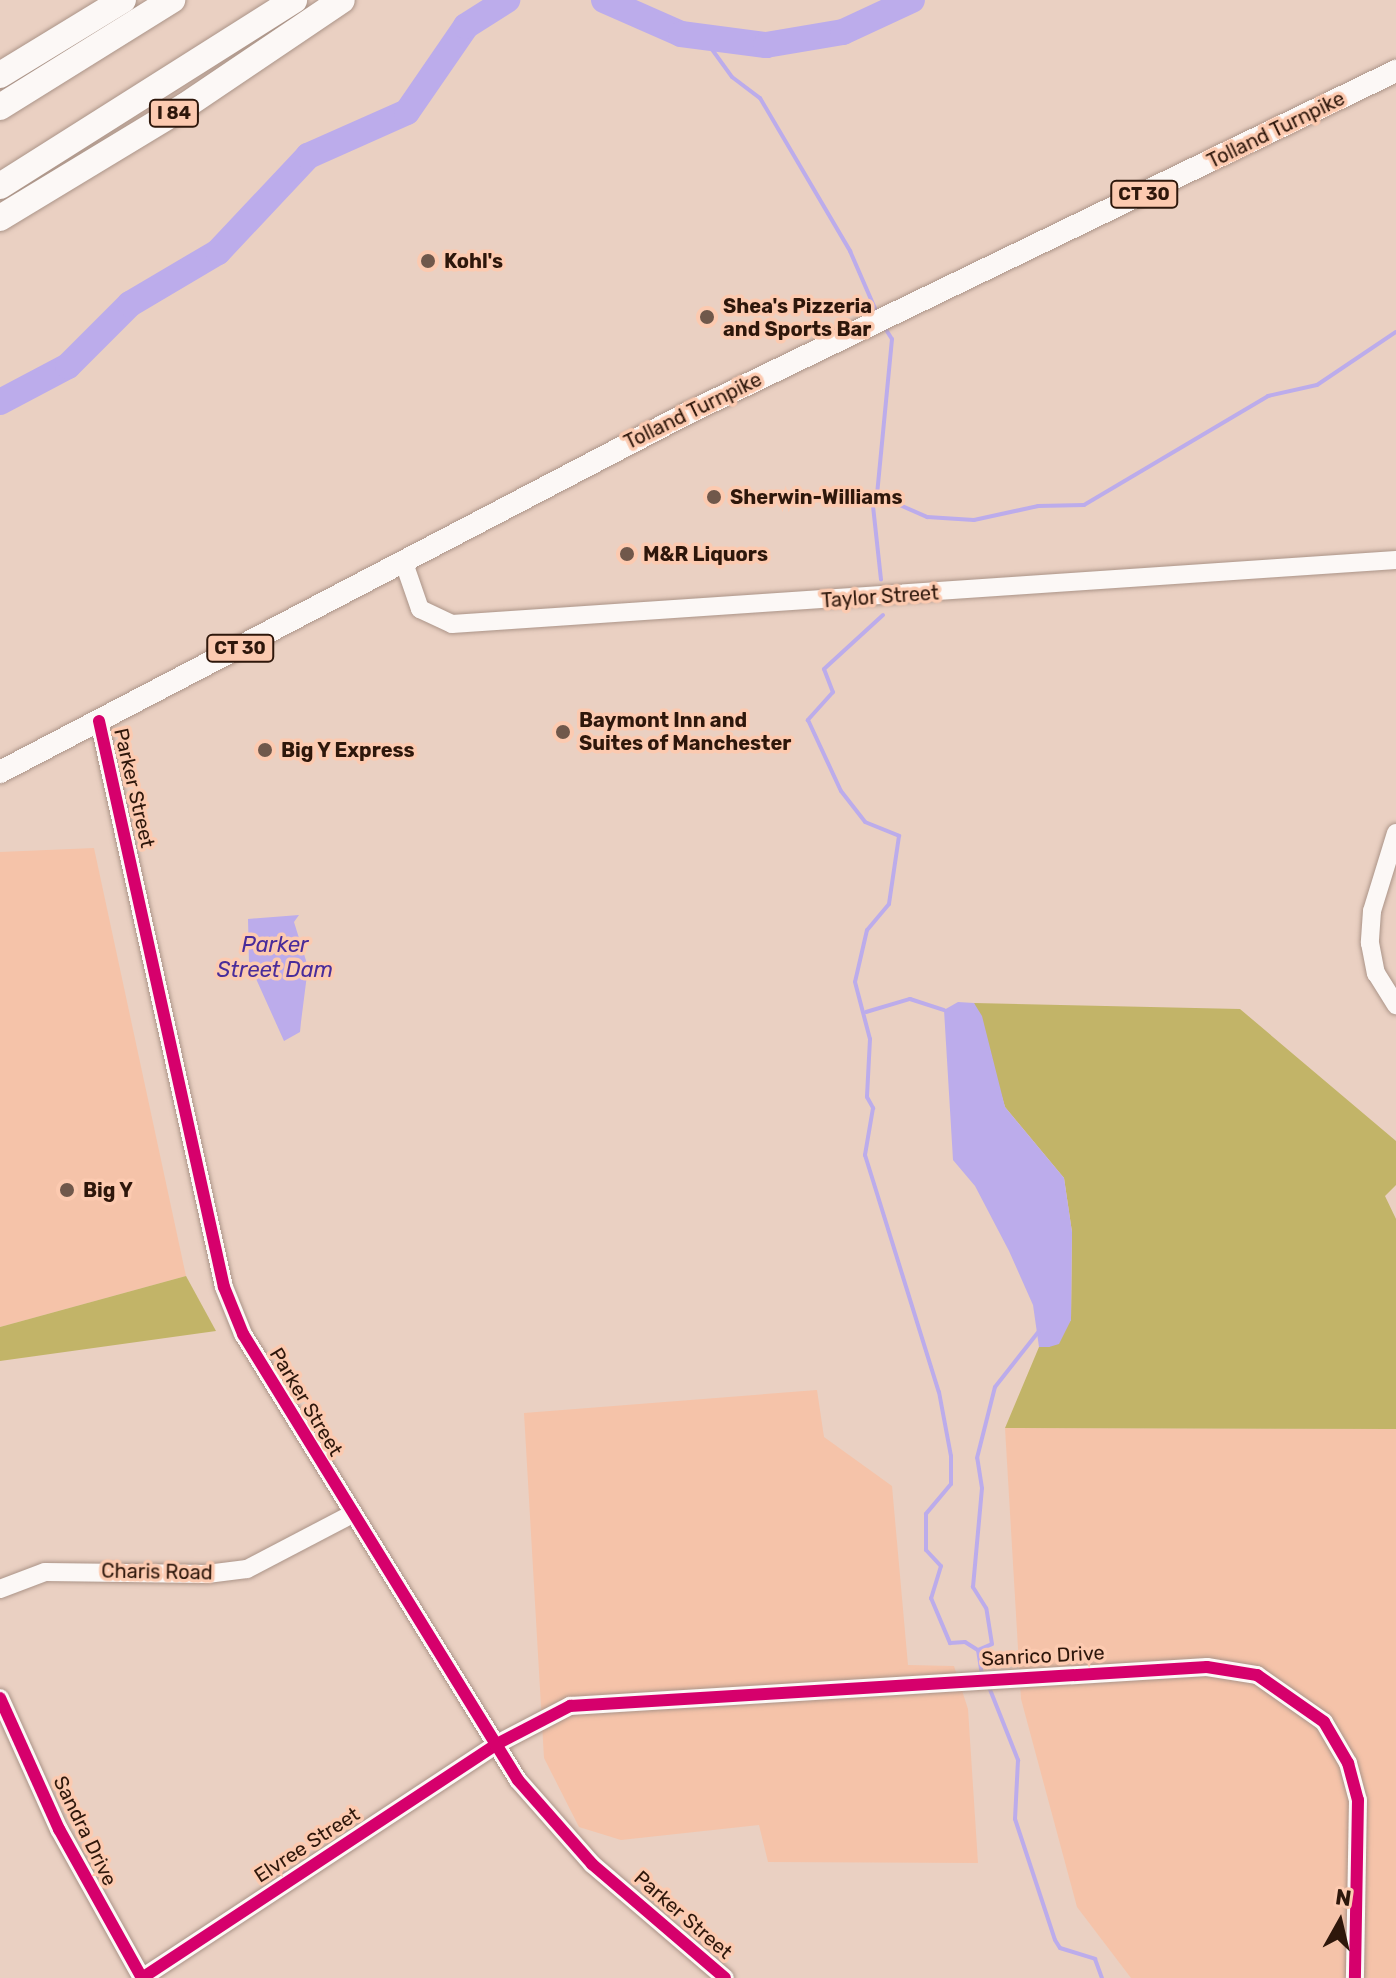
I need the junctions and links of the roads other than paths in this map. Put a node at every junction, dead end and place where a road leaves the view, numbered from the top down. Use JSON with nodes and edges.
{"nodes":[{"id":1,"x":123,"y":0,"type":"edge"},
{"id":2,"x":172,"y":0,"type":"edge"},
{"id":3,"x":294,"y":0,"type":"edge"},
{"id":4,"x":342,"y":0,"type":"edge"},
{"id":5,"x":1396,"y":71,"type":"edge"},
{"id":6,"x":0,"y":75,"type":"edge"},
{"id":7,"x":0,"y":107,"type":"edge"},
{"id":8,"x":0,"y":186,"type":"edge"},
{"id":9,"x":0,"y":218,"type":"edge"},
{"id":10,"x":403,"y":560,"type":"junction"},
{"id":11,"x":1396,"y":560,"type":"edge"},
{"id":12,"x":99,"y":721,"type":"junction"},
{"id":13,"x":0,"y":772,"type":"edge"},
{"id":14,"x":1396,"y":833,"type":"edge"},
{"id":15,"x":1396,"y":1005,"type":"edge"},
{"id":16,"x":352,"y":1514,"type":"junction"},
{"id":17,"x":0,"y":1589,"type":"edge"},
{"id":18,"x":0,"y":1698,"type":"edge"},
{"id":19,"x":495,"y":1745,"type":"junction"},
{"id":20,"x":142,"y":1978,"type":"edge"},
{"id":21,"x":725,"y":1978,"type":"edge"},
{"id":22,"x":1355,"y":1978,"type":"edge"}],
"edges":[{"from":1,"to":6,"type":"highway"},
{"from":2,"to":7,"type":"highway"},
{"from":3,"to":8,"type":"highway"},
{"from":4,"to":9,"type":"highway","number":"I 84"},
{"from":5,"to":10,"type":"main road","name":"Tolland Turnpike","number":"CT 30"},
{"from":10,"to":11,"type":"street","name":"Taylor Street"},
{"from":10,"to":12,"type":"main road","name":"Tolland Turnpike","number":"CT 30"},
{"from":12,"to":13,"type":"main road","name":"Tolland Turnpike","number":"CT 30"},
{"from":12,"to":16,"type":"street","name":"Parker Street"},
{"from":14,"to":15,"type":"street"},
{"from":16,"to":17,"type":"street","name":"Charis Road"},
{"from":16,"to":19,"type":"street","name":"Parker Street"},
{"from":18,"to":20,"type":"street","name":"Sandra Drive"},
{"from":19,"to":20,"type":"street","name":"Elvree Street"},
{"from":19,"to":21,"type":"street","name":"Parker Street"},
{"from":19,"to":22,"type":"street","name":"Sanrico Drive"}]}
